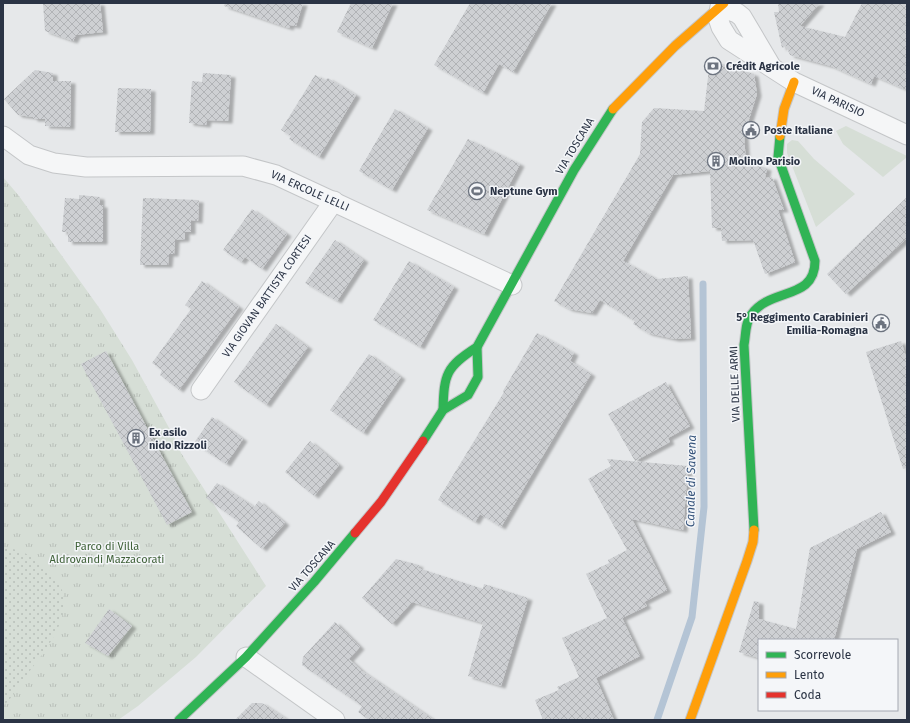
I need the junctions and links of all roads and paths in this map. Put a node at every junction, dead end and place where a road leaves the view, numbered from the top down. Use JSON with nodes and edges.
{"nodes":[{"id":1,"x":720,"y":4,"type":"edge"},
{"id":2,"x":794,"y":82,"type":"junction"},
{"id":3,"x":907,"y":135,"type":"edge"},
{"id":4,"x":3,"y":136,"type":"edge"},
{"id":5,"x":334,"y":201,"type":"junction"},
{"id":6,"x":512,"y":285,"type":"junction"},
{"id":7,"x":477,"y":347,"type":"junction"},
{"id":8,"x":201,"y":390,"type":"dead end"},
{"id":9,"x":443,"y":410,"type":"junction"},
{"id":10,"x":246,"y":657,"type":"junction"},
{"id":11,"x":179,"y":720,"type":"edge"},
{"id":12,"x":335,"y":720,"type":"edge"},
{"id":13,"x":690,"y":720,"type":"edge"}],
"edges":[{"from":1,"to":2,"type":"street","name":"VIA PARISIO"},
{"from":1,"to":6,"type":"main road","name":"VIA TOSCANA"},
{"from":2,"to":3,"type":"street","name":"VIA PARISIO"},
{"from":2,"to":13,"type":"main road","name":"VIA DELLE ARMI"},
{"from":4,"to":5,"type":"street","name":"VIA ERCOLE LELLI"},
{"from":5,"to":6,"type":"street","name":"VIA ERCOLE LELLI"},
{"from":5,"to":8,"type":"street","name":"VIA GIOVAN BATTISTA CORTESI"},
{"from":6,"to":7,"type":"main road","name":"VIA TOSCANA"},
{"from":7,"to":9,"type":"main road","name":"VIA TOSCANA"},
{"from":7,"to":9,"type":"main road","name":"VIA TOSCANA"},
{"from":9,"to":10,"type":"main road","name":"VIA TOSCANA"},
{"from":10,"to":11,"type":"main road","name":"VIA TOSCANA"},
{"from":10,"to":12,"type":"street"}]}
